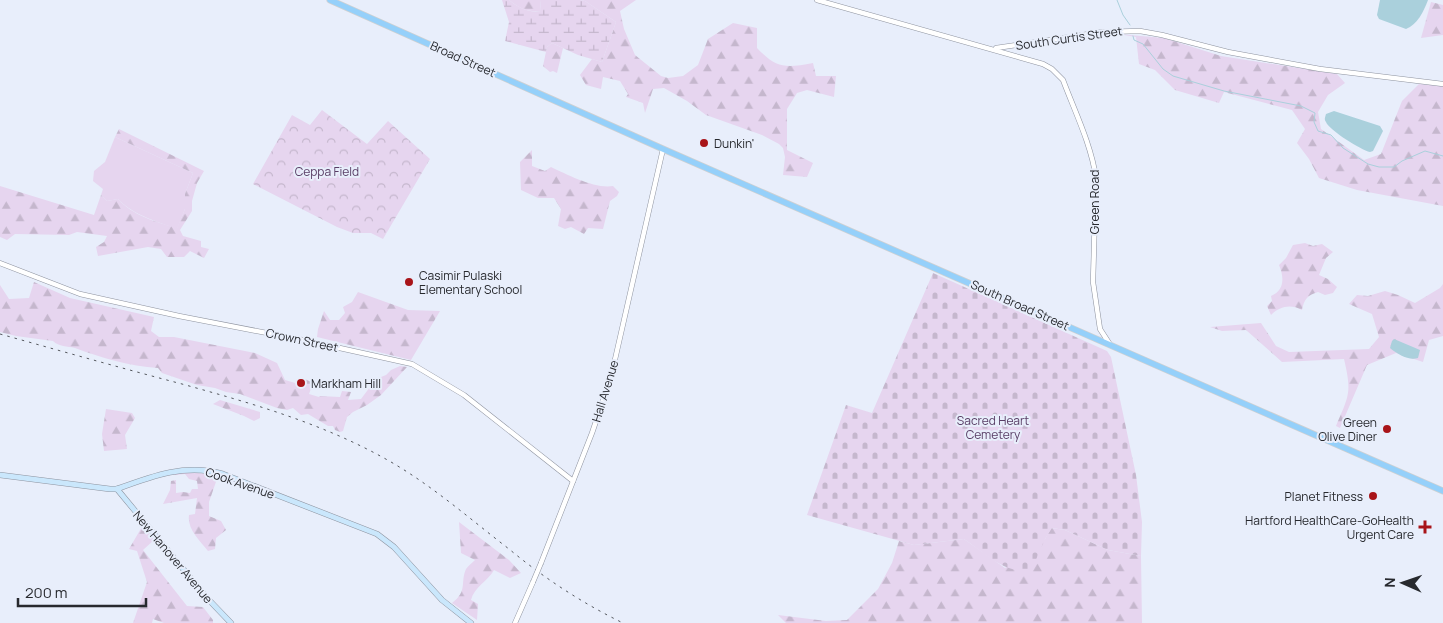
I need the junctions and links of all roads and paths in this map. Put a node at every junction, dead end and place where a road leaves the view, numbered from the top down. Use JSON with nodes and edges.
{"nodes":[{"id":1,"x":330,"y":0,"type":"edge"},
{"id":2,"x":817,"y":0,"type":"edge"},
{"id":3,"x":994,"y":49,"type":"junction"},
{"id":4,"x":1443,"y":84,"type":"edge"},
{"id":5,"x":596,"y":118,"type":"joint"},
{"id":6,"x":663,"y":149,"type":"junction"},
{"id":7,"x":0,"y":263,"type":"edge"},
{"id":8,"x":1109,"y":344,"type":"junction"},
{"id":9,"x":0,"y":475,"type":"edge"},
{"id":10,"x":573,"y":481,"type":"junction"},
{"id":11,"x":117,"y":489,"type":"junction"},
{"id":12,"x":1443,"y":491,"type":"edge"},
{"id":13,"x":231,"y":623,"type":"edge"},
{"id":14,"x":471,"y":623,"type":"edge"},
{"id":15,"x":515,"y":623,"type":"edge"}],
"edges":[{"from":1,"to":5,"type":"main road","name":"Broad Street"},
{"from":2,"to":3,"type":"street","name":"South Curtis Street"},
{"from":3,"to":4,"type":"street","name":"South Curtis Street"},
{"from":3,"to":8,"type":"street","name":"Green Road"},
{"from":5,"to":6,"type":"main road","name":"South Broad Street"},
{"from":6,"to":8,"type":"main road","name":"South Broad Street"},
{"from":6,"to":10,"type":"street","name":"Hall Avenue"},
{"from":7,"to":10,"type":"street","name":"Crown Street"},
{"from":8,"to":12,"type":"main road","name":"South Broad Street"},
{"from":9,"to":11,"type":"main road","name":"Cook Avenue"},
{"from":10,"to":15,"type":"street","name":"Hall Avenue","bridge":true},
{"from":11,"to":13,"type":"main road","name":"New Hanover Avenue"},
{"from":11,"to":14,"type":"main road","name":"Cook Avenue"}]}
